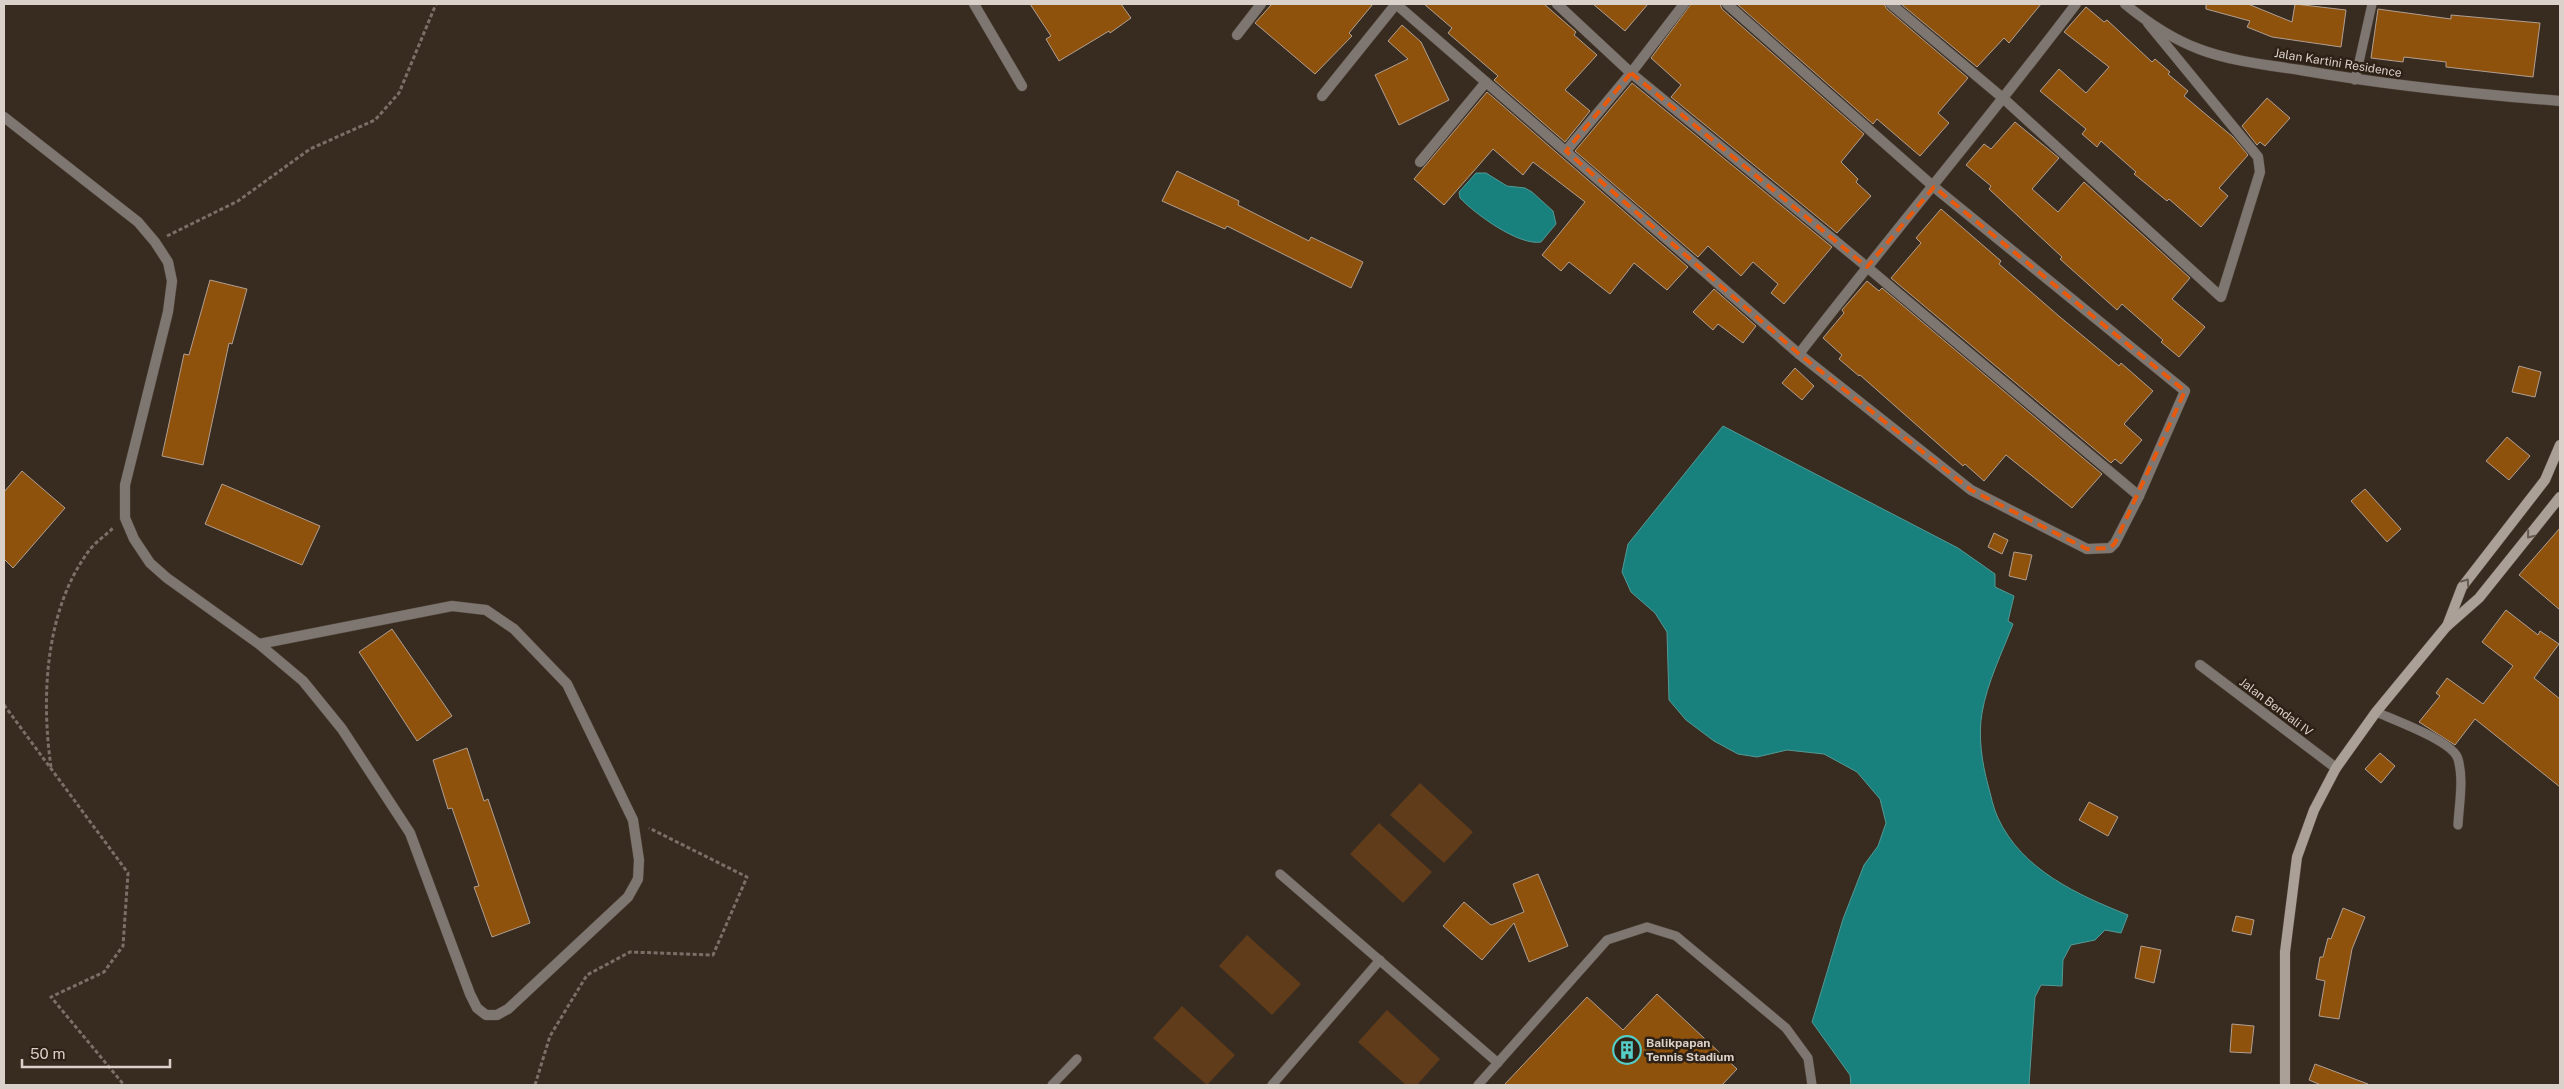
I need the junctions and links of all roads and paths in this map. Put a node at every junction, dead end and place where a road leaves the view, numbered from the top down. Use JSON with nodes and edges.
{"nodes":[{"id":1,"x":436,"y":4,"type":"edge"},
{"id":2,"x":974,"y":4,"type":"edge"},
{"id":3,"x":1261,"y":4,"type":"edge"},
{"id":4,"x":1557,"y":4,"type":"edge"},
{"id":5,"x":1684,"y":4,"type":"edge"},
{"id":6,"x":1727,"y":4,"type":"edge"},
{"id":7,"x":1891,"y":4,"type":"edge"},
{"id":8,"x":2076,"y":4,"type":"edge"},
{"id":9,"x":2125,"y":4,"type":"edge"},
{"id":10,"x":2372,"y":4,"type":"edge"},
{"id":11,"x":2148,"y":23,"type":"junction"},
{"id":12,"x":1237,"y":35,"type":"dead end"},
{"id":13,"x":1631,"y":73,"type":"junction"},
{"id":14,"x":2355,"y":80,"type":"junction"},
{"id":15,"x":1486,"y":82,"type":"junction"},
{"id":16,"x":1022,"y":86,"type":"dead end"},
{"id":17,"x":1322,"y":96,"type":"dead end"},
{"id":18,"x":2004,"y":99,"type":"junction"},
{"id":19,"x":2560,"y":101,"type":"edge"},
{"id":20,"x":4,"y":117,"type":"edge"},
{"id":21,"x":1566,"y":151,"type":"junction"},
{"id":22,"x":1420,"y":162,"type":"dead end"},
{"id":23,"x":1934,"y":187,"type":"junction"},
{"id":24,"x":155,"y":242,"type":"junction"},
{"id":25,"x":1867,"y":267,"type":"junction"},
{"id":26,"x":1799,"y":354,"type":"junction"},
{"id":27,"x":2560,"y":445,"type":"edge"},
{"id":28,"x":2139,"y":496,"type":"junction"},
{"id":29,"x":2560,"y":497,"type":"edge"},
{"id":30,"x":125,"y":518,"type":"junction"},
{"id":31,"x":2446,"y":627,"type":"junction"},
{"id":32,"x":259,"y":644,"type":"junction"},
{"id":33,"x":2200,"y":665,"type":"dead end"},
{"id":34,"x":4,"y":705,"type":"edge"},
{"id":35,"x":2376,"y":712,"type":"junction"},
{"id":36,"x":2336,"y":768,"type":"junction"},
{"id":37,"x":52,"y":770,"type":"junction"},
{"id":38,"x":633,"y":820,"type":"junction"},
{"id":39,"x":2458,"y":825,"type":"dead end"},
{"id":40,"x":1280,"y":874,"type":"dead end"},
{"id":41,"x":1380,"y":960,"type":"junction"},
{"id":42,"x":1077,"y":1059,"type":"dead end"},
{"id":43,"x":1498,"y":1062,"type":"junction"},
{"id":44,"x":124,"y":1085,"type":"edge"},
{"id":45,"x":535,"y":1085,"type":"edge"},
{"id":46,"x":1052,"y":1085,"type":"edge"},
{"id":47,"x":1272,"y":1085,"type":"edge"},
{"id":48,"x":1478,"y":1085,"type":"edge"},
{"id":49,"x":1812,"y":1085,"type":"edge"},
{"id":50,"x":2285,"y":1085,"type":"edge"}],
"edges":[{"from":1,"to":24,"type":"path"},
{"from":2,"to":16,"type":"street"},
{"from":3,"to":12,"type":"street"},
{"from":4,"to":13,"type":"street"},
{"from":5,"to":13,"type":"street"},
{"from":6,"to":23,"type":"street"},
{"from":7,"to":18,"type":"street"},
{"from":8,"to":18,"type":"street"},
{"from":9,"to":11,"type":"street","name":"Jalan Kartini Residence"},
{"from":10,"to":14,"type":"lane"},
{"from":11,"to":14,"type":"street","name":"Jalan Kartini Residence"},
{"from":11,"to":18,"type":"street"},
{"from":13,"to":21,"type":"street"},
{"from":13,"to":25,"type":"street"},
{"from":14,"to":19,"type":"street","name":"Jalan Kartini Residence"},
{"from":15,"to":17,"type":"street"},
{"from":15,"to":21,"type":"street"},
{"from":15,"to":22,"type":"street"},
{"from":18,"to":23,"type":"street"},
{"from":20,"to":24,"type":"street"},
{"from":21,"to":26,"type":"street"},
{"from":23,"to":25,"type":"street"},
{"from":23,"to":28,"type":"street"},
{"from":24,"to":30,"type":"street"},
{"from":25,"to":26,"type":"street"},
{"from":25,"to":28,"type":"street"},
{"from":26,"to":28,"type":"street"},
{"from":31,"to":27,"type":"street","one_way":true},
{"from":29,"to":31,"type":"street","one_way":true},
{"from":30,"to":32,"type":"street"},
{"from":30,"to":37,"type":"path"},
{"from":31,"to":35,"type":"street"},
{"from":32,"to":38,"type":"street"},
{"from":32,"to":38,"type":"street"},
{"from":33,"to":36,"type":"street","name":"Jalan Bendali IV"},
{"from":34,"to":37,"type":"path"},
{"from":35,"to":36,"type":"street"},
{"from":35,"to":39,"type":"lane"},
{"from":36,"to":50,"type":"street"},
{"from":37,"to":44,"type":"path"},
{"from":38,"to":45,"type":"path"},
{"from":40,"to":41,"type":"lane"},
{"from":41,"to":43,"type":"lane"},
{"from":41,"to":47,"type":"lane"},
{"from":42,"to":46,"type":"lane"},
{"from":43,"to":48,"type":"lane"},
{"from":43,"to":49,"type":"lane"}]}
